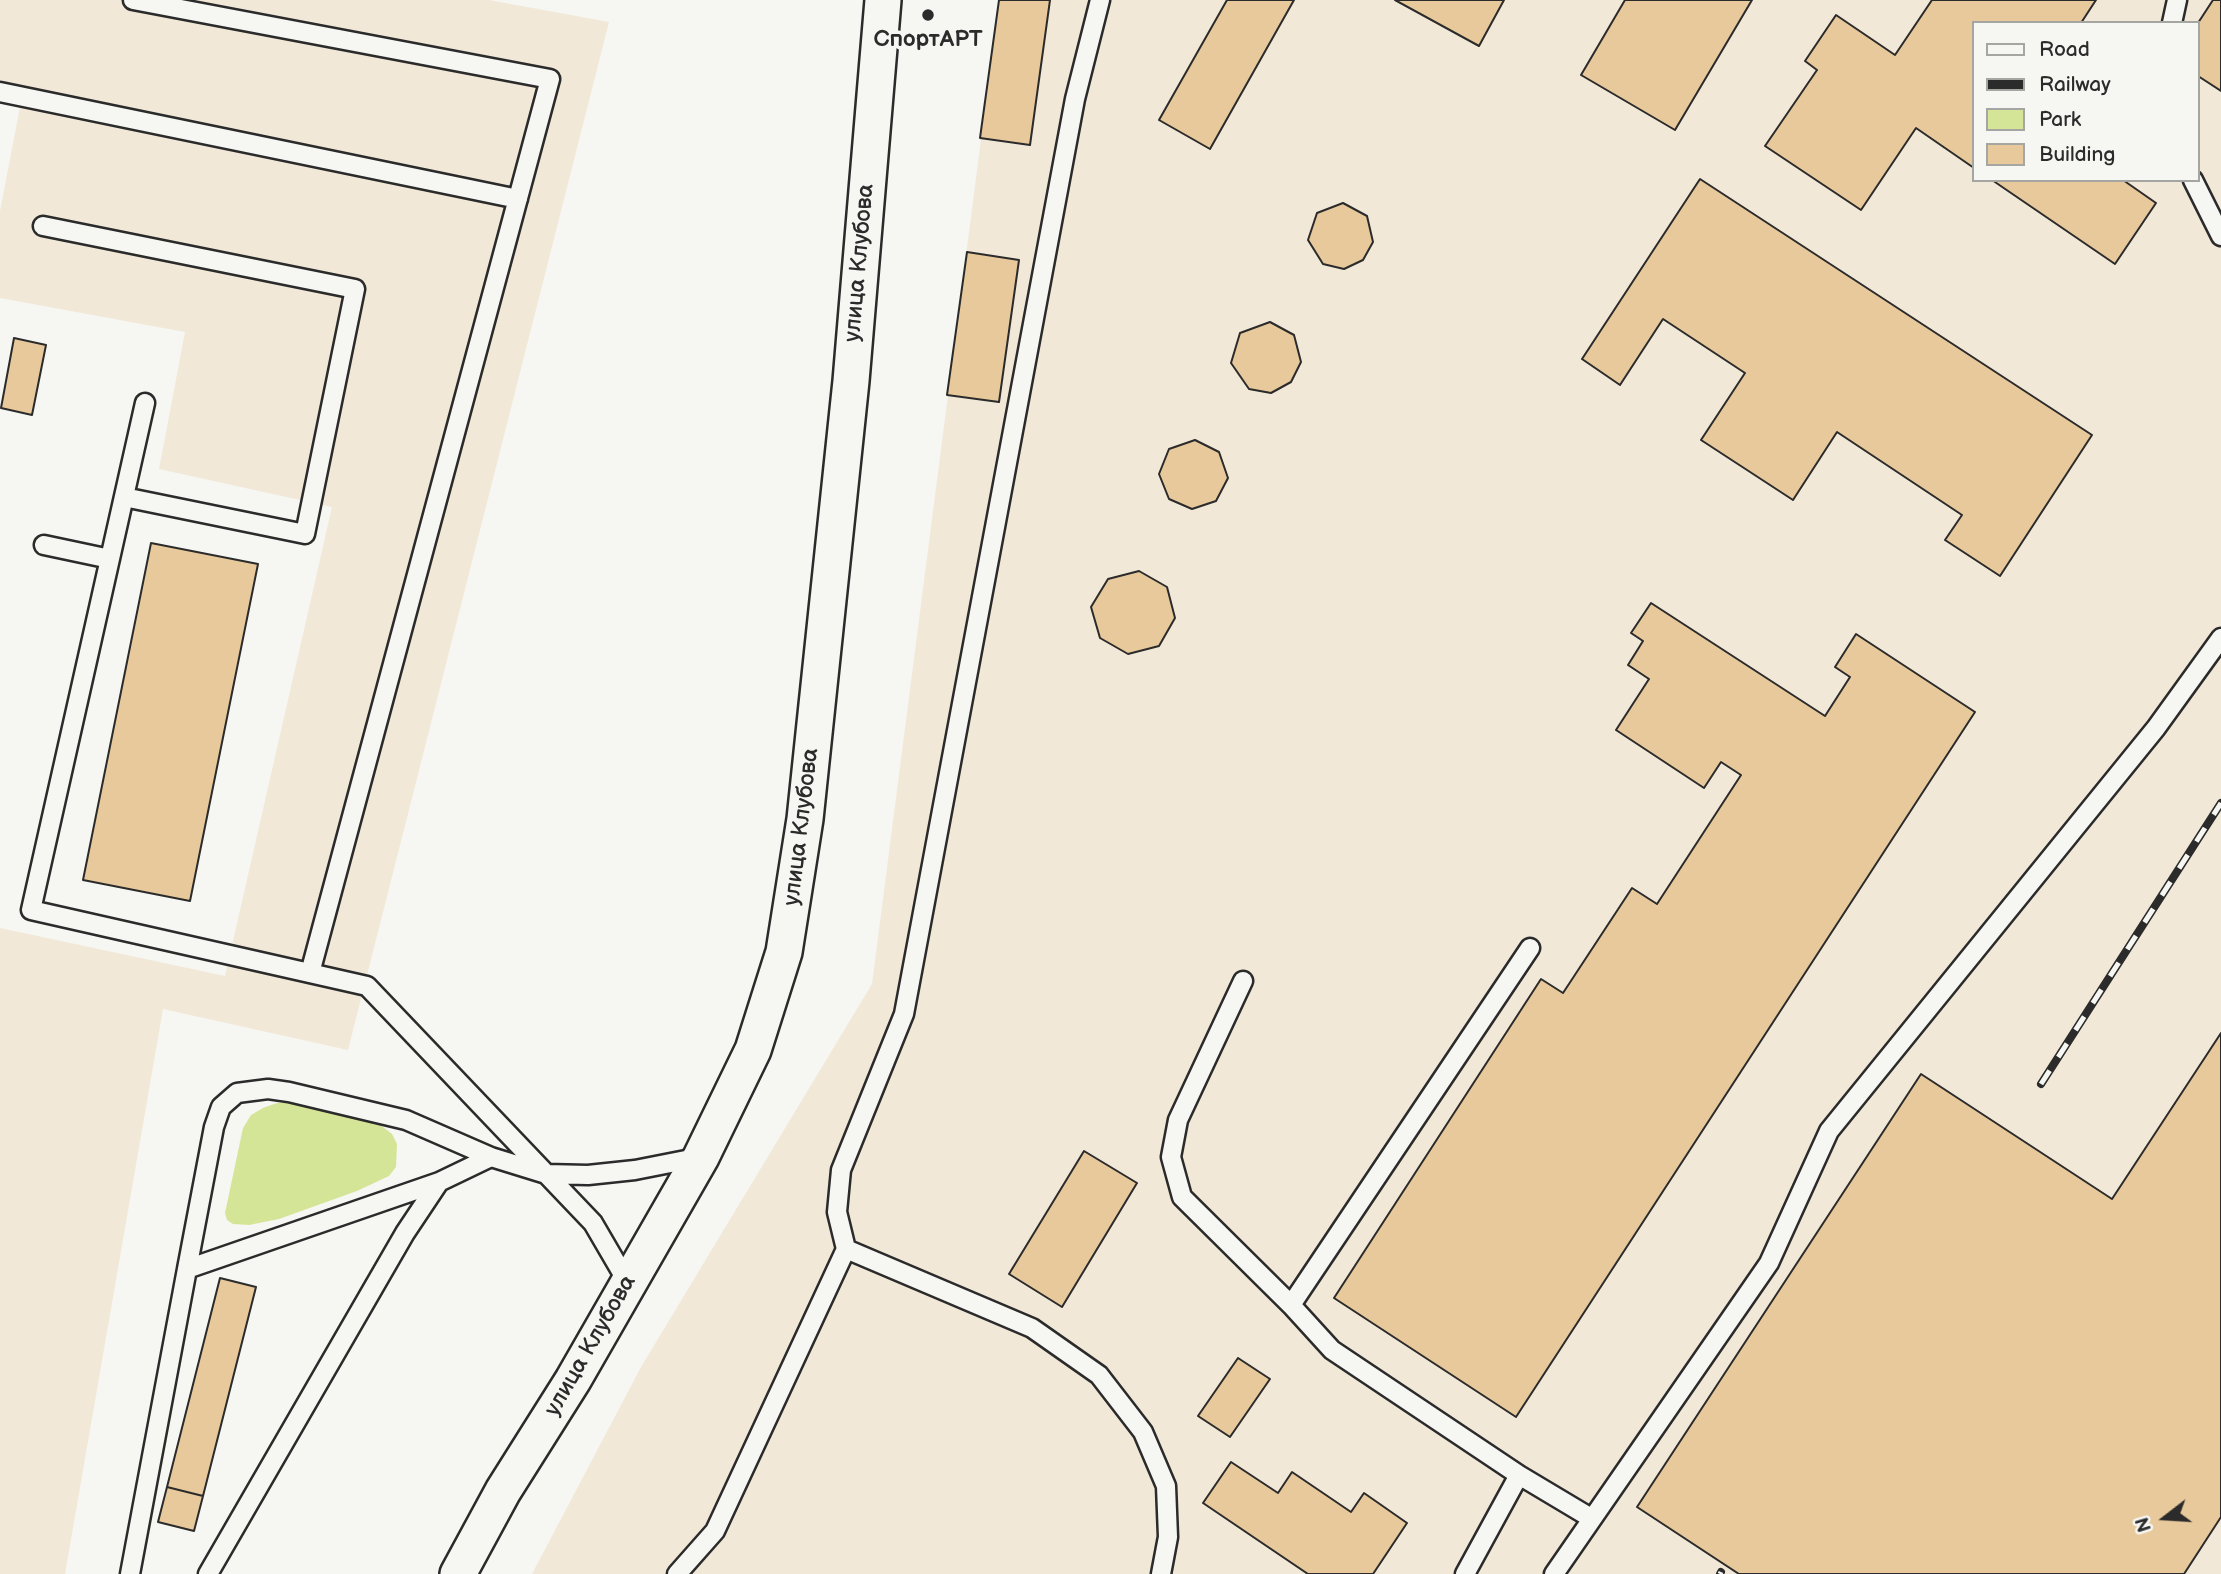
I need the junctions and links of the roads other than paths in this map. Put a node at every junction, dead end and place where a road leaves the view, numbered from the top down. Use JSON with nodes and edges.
{"nodes":[{"id":1,"x":133,"y":0,"type":"edge"},
{"id":2,"x":883,"y":0,"type":"edge"},
{"id":3,"x":1100,"y":0,"type":"edge"},
{"id":4,"x":2177,"y":0,"type":"edge"},
{"id":5,"x":2172,"y":21,"type":"edge"},
{"id":6,"x":0,"y":92,"type":"edge"},
{"id":7,"x":2194,"y":182,"type":"edge"},
{"id":8,"x":518,"y":199,"type":"junction"},
{"id":9,"x":43,"y":226,"type":"dead end"},
{"id":10,"x":2221,"y":236,"type":"edge"},
{"id":11,"x":145,"y":403,"type":"dead end"},
{"id":12,"x":124,"y":497,"type":"junction"},
{"id":13,"x":44,"y":545,"type":"dead end"},
{"id":14,"x":110,"y":559,"type":"junction"},
{"id":15,"x":2221,"y":638,"type":"edge"},
{"id":16,"x":1530,"y":948,"type":"dead end"},
{"id":17,"x":310,"y":973,"type":"junction"},
{"id":18,"x":1243,"y":981,"type":"dead end"},
{"id":19,"x":491,"y":1157,"type":"junction"},
{"id":20,"x":701,"y":1157,"type":"junction"},
{"id":21,"x":546,"y":1174,"type":"junction"},
{"id":22,"x":439,"y":1182,"type":"junction"},
{"id":23,"x":846,"y":1249,"type":"junction"},
{"id":24,"x":187,"y":1269,"type":"junction"},
{"id":25,"x":628,"y":1283,"type":"junction"},
{"id":26,"x":1291,"y":1305,"type":"junction"},
{"id":27,"x":1519,"y":1475,"type":"junction"},
{"id":28,"x":1591,"y":1518,"type":"junction"},
{"id":29,"x":130,"y":1574,"type":"edge"},
{"id":30,"x":208,"y":1574,"type":"edge"},
{"id":31,"x":458,"y":1574,"type":"edge"},
{"id":32,"x":677,"y":1574,"type":"edge"},
{"id":33,"x":1161,"y":1574,"type":"edge"},
{"id":34,"x":1465,"y":1574,"type":"edge"},
{"id":35,"x":1554,"y":1574,"type":"edge"}],
"edges":[{"from":1,"to":8,"type":"lane"},
{"from":2,"to":20,"type":"street","name":"улица Клубова"},
{"from":3,"to":23,"type":"lane"},
{"from":4,"to":5,"type":"lane"},
{"from":6,"to":8,"type":"lane"},
{"from":7,"to":10,"type":"lane"},
{"from":8,"to":17,"type":"lane"},
{"from":9,"to":12,"type":"lane"},
{"from":11,"to":12,"type":"lane"},
{"from":12,"to":14,"type":"lane"},
{"from":13,"to":14,"type":"lane"},
{"from":14,"to":17,"type":"lane"},
{"from":15,"to":28,"type":"lane"},
{"from":16,"to":26,"type":"lane"},
{"from":17,"to":21,"type":"lane"},
{"from":18,"to":26,"type":"lane"},
{"from":19,"to":21,"type":"lane"},
{"from":19,"to":22,"type":"lane"},
{"from":19,"to":24,"type":"lane"},
{"from":20,"to":21,"type":"lane"},
{"from":20,"to":25,"type":"street","name":"улица Клубова"},
{"from":21,"to":25,"type":"lane"},
{"from":22,"to":24,"type":"lane"},
{"from":22,"to":30,"type":"lane"},
{"from":23,"to":32,"type":"lane"},
{"from":23,"to":33,"type":"lane"},
{"from":24,"to":29,"type":"lane"},
{"from":25,"to":31,"type":"street","name":"улица Клубова"},
{"from":26,"to":27,"type":"lane"},
{"from":27,"to":28,"type":"lane"},
{"from":27,"to":34,"type":"lane"},
{"from":28,"to":35,"type":"lane"}]}
